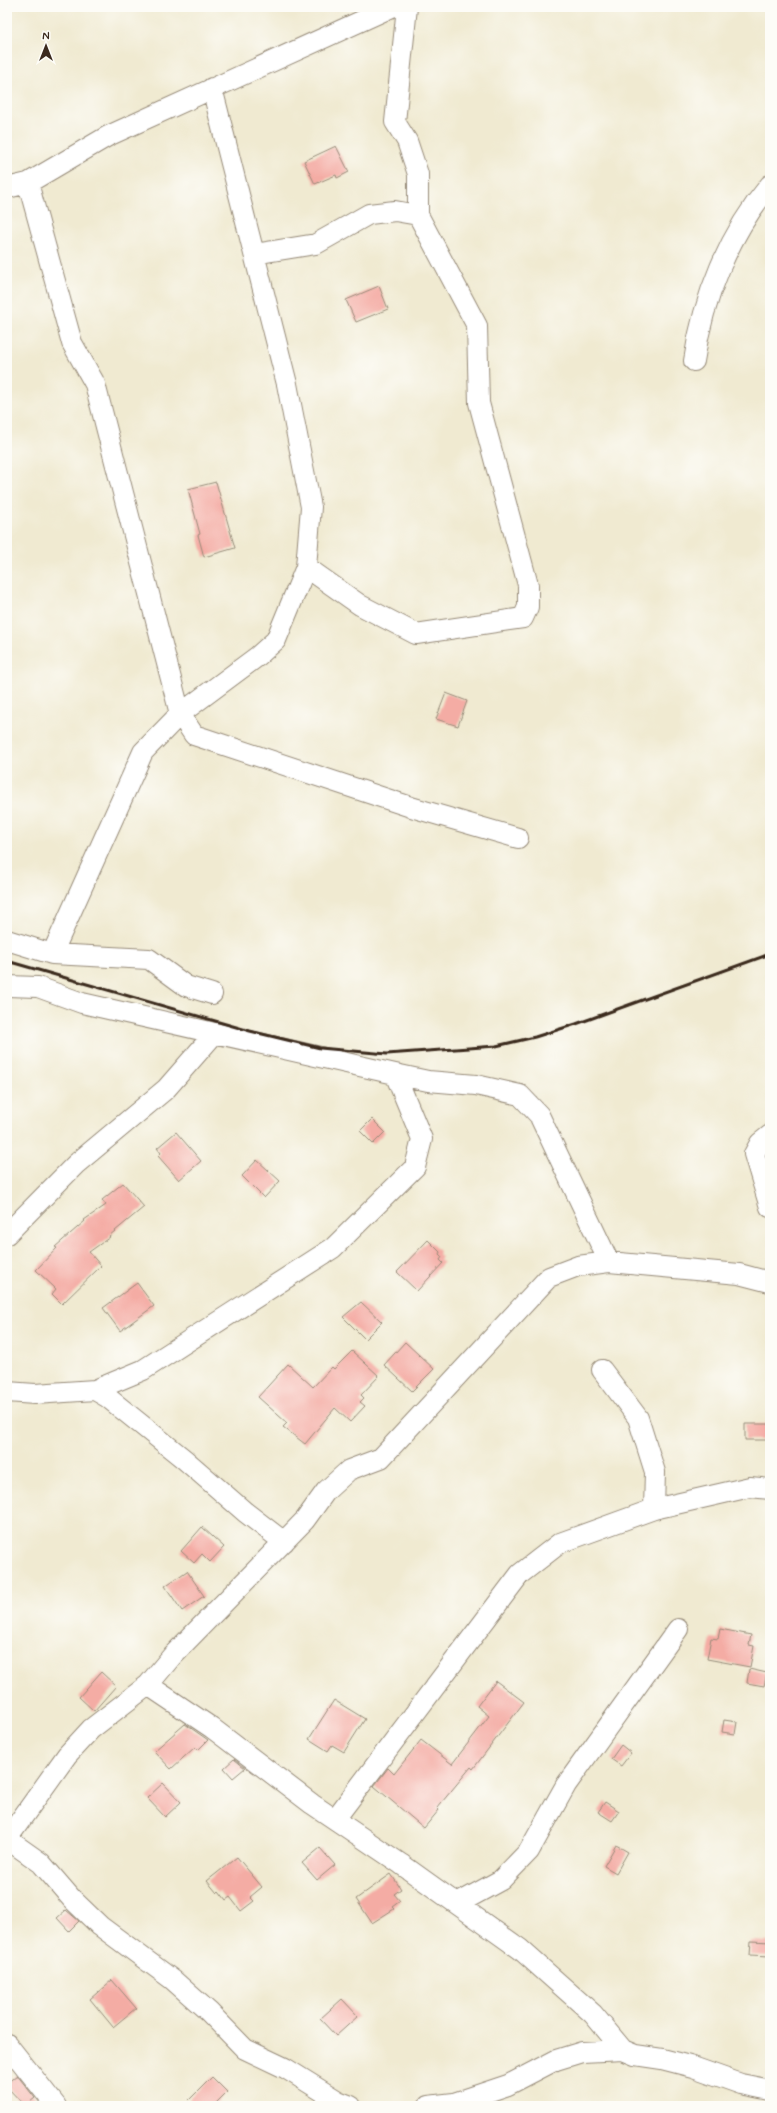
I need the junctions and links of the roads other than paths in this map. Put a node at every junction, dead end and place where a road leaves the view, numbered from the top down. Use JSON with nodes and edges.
{"nodes":[{"id":1,"x":392,"y":7,"type":"edge"},
{"id":2,"x":407,"y":7,"type":"edge"},
{"id":3,"x":212,"y":88,"type":"junction"},
{"id":4,"x":28,"y":183,"type":"junction"},
{"id":5,"x":770,"y":185,"type":"edge"},
{"id":6,"x":7,"y":188,"type":"edge"},
{"id":7,"x":418,"y":215,"type":"junction"},
{"id":8,"x":254,"y":254,"type":"junction"},
{"id":9,"x":694,"y":361,"type":"dead end"},
{"id":10,"x":306,"y":567,"type":"junction"},
{"id":11,"x":180,"y":714,"type":"junction"},
{"id":12,"x":518,"y":838,"type":"dead end"},
{"id":13,"x":7,"y":940,"type":"edge"},
{"id":14,"x":52,"y":954,"type":"junction"},
{"id":15,"x":7,"y":986,"type":"edge"},
{"id":16,"x":212,"y":994,"type":"dead end"},
{"id":17,"x":214,"y":1033,"type":"junction"},
{"id":18,"x":395,"y":1074,"type":"junction"},
{"id":19,"x":770,"y":1135,"type":"edge"},
{"id":20,"x":770,"y":1207,"type":"edge"},
{"id":21,"x":7,"y":1234,"type":"edge"},
{"id":22,"x":609,"y":1262,"type":"junction"},
{"id":23,"x":770,"y":1282,"type":"edge"},
{"id":24,"x":602,"y":1370,"type":"dead end"},
{"id":25,"x":95,"y":1390,"type":"junction"},
{"id":26,"x":7,"y":1392,"type":"edge"},
{"id":27,"x":770,"y":1489,"type":"edge"},
{"id":28,"x":654,"y":1509,"type":"junction"},
{"id":29,"x":284,"y":1542,"type":"junction"},
{"id":30,"x":678,"y":1629,"type":"dead end"},
{"id":31,"x":148,"y":1685,"type":"junction"},
{"id":32,"x":335,"y":1820,"type":"junction"},
{"id":33,"x":8,"y":1838,"type":"edge"},
{"id":34,"x":457,"y":1904,"type":"junction"},
{"id":35,"x":7,"y":2044,"type":"edge"},
{"id":36,"x":623,"y":2050,"type":"junction"},
{"id":37,"x":770,"y":2090,"type":"edge"},
{"id":38,"x":56,"y":2106,"type":"edge"},
{"id":39,"x":352,"y":2106,"type":"edge"},
{"id":40,"x":428,"y":2106,"type":"edge"}],
"edges":[{"from":1,"to":3,"type":"street"},
{"from":2,"to":7,"type":"street"},
{"from":3,"to":4,"type":"street"},
{"from":3,"to":8,"type":"street"},
{"from":4,"to":6,"type":"street"},
{"from":4,"to":11,"type":"street"},
{"from":5,"to":9,"type":"street"},
{"from":7,"to":8,"type":"street"},
{"from":7,"to":10,"type":"street"},
{"from":8,"to":10,"type":"street"},
{"from":10,"to":11,"type":"street"},
{"from":11,"to":12,"type":"street"},
{"from":11,"to":14,"type":"street"},
{"from":13,"to":14,"type":"street"},
{"from":14,"to":16,"type":"street"},
{"from":15,"to":17,"type":"street"},
{"from":17,"to":18,"type":"street"},
{"from":17,"to":21,"type":"street"},
{"from":18,"to":22,"type":"street"},
{"from":18,"to":25,"type":"street"},
{"from":19,"to":20,"type":"street"},
{"from":22,"to":23,"type":"street"},
{"from":22,"to":29,"type":"street"},
{"from":24,"to":28,"type":"street"},
{"from":25,"to":26,"type":"street"},
{"from":25,"to":29,"type":"street"},
{"from":27,"to":28,"type":"street"},
{"from":28,"to":32,"type":"street"},
{"from":29,"to":31,"type":"street"},
{"from":30,"to":34,"type":"street"},
{"from":31,"to":32,"type":"street"},
{"from":31,"to":33,"type":"street"},
{"from":32,"to":34,"type":"street"},
{"from":33,"to":39,"type":"street"},
{"from":34,"to":36,"type":"street"},
{"from":35,"to":38,"type":"street"},
{"from":36,"to":37,"type":"street"},
{"from":36,"to":40,"type":"street"}]}
